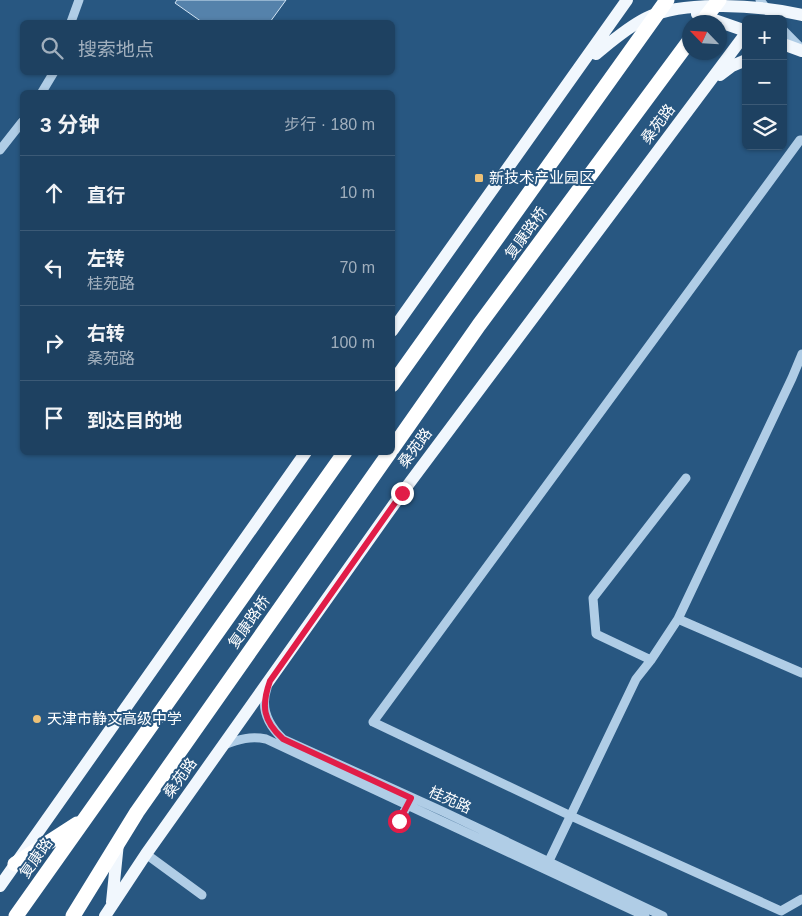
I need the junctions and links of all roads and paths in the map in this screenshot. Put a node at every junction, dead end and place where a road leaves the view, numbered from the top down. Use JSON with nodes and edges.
{"nodes":[{"id":1,"x":79,"y":0,"type":"edge"},
{"id":2,"x":627,"y":0,"type":"edge"},
{"id":3,"x":657,"y":0,"type":"edge"},
{"id":4,"x":719,"y":0,"type":"edge"},
{"id":5,"x":765,"y":3,"type":"edge"},
{"id":6,"x":672,"y":4,"type":"edge"},
{"id":7,"x":707,"y":15,"type":"edge"},
{"id":8,"x":759,"y":15,"type":"edge"},
{"id":9,"x":772,"y":15,"type":"edge"},
{"id":10,"x":802,"y":15,"type":"edge"},
{"id":11,"x":72,"y":20,"type":"edge"},
{"id":12,"x":742,"y":30,"type":"edge"},
{"id":13,"x":787,"y":34,"type":"edge"},
{"id":14,"x":742,"y":37,"type":"edge"},
{"id":15,"x":787,"y":45,"type":"edge"},
{"id":16,"x":802,"y":50,"type":"edge"},
{"id":17,"x":682,"y":51,"type":"edge"},
{"id":18,"x":787,"y":51,"type":"edge"},
{"id":19,"x":742,"y":62,"type":"edge"},
{"id":20,"x":581,"y":67,"type":"junction"},
{"id":21,"x":52,"y":75,"type":"edge"},
{"id":22,"x":705,"y":88,"type":"junction"},
{"id":23,"x":43,"y":90,"type":"edge"},
{"id":24,"x":20,"y":125,"type":"edge"},
{"id":25,"x":802,"y":140,"type":"edge"},
{"id":26,"x":0,"y":150,"type":"edge"},
{"id":27,"x":395,"y":327,"type":"edge"},
{"id":28,"x":802,"y":354,"type":"edge"},
{"id":29,"x":792,"y":378,"type":"junction"},
{"id":30,"x":395,"y":381,"type":"edge"},
{"id":31,"x":802,"y":383,"type":"edge"},
{"id":32,"x":395,"y":445,"type":"edge"},
{"id":33,"x":304,"y":455,"type":"edge"},
{"id":34,"x":343,"y":455,"type":"edge"},
{"id":35,"x":388,"y":455,"type":"edge"},
{"id":36,"x":686,"y":478,"type":"dead end"},
{"id":37,"x":678,"y":619,"type":"junction"},
{"id":38,"x":651,"y":660,"type":"junction"},
{"id":39,"x":802,"y":673,"type":"edge"},
{"id":40,"x":270,"y":681,"type":"junction"},
{"id":41,"x":224,"y":745,"type":"junction"},
{"id":42,"x":409,"y":801,"type":"junction"},
{"id":43,"x":571,"y":816,"type":"junction"},
{"id":44,"x":84,"y":819,"type":"junction"},
{"id":45,"x":399,"y":821,"type":"dead end"},
{"id":46,"x":118,"y":843,"type":"junction"},
{"id":47,"x":146,"y":854,"type":"junction"},
{"id":48,"x":15,"y":864,"type":"junction"},
{"id":49,"x":547,"y":866,"type":"junction"},
{"id":50,"x":0,"y":886,"type":"edge"},
{"id":51,"x":202,"y":895,"type":"dead end"},
{"id":52,"x":802,"y":899,"type":"edge"},
{"id":53,"x":112,"y":904,"type":"junction"},
{"id":54,"x":16,"y":916,"type":"edge"},
{"id":55,"x":72,"y":916,"type":"edge"},
{"id":56,"x":105,"y":916,"type":"edge"},
{"id":57,"x":645,"y":916,"type":"edge"},
{"id":58,"x":663,"y":916,"type":"edge"}],
"edges":[{"from":1,"to":11,"type":"street"},
{"from":2,"to":20,"type":"main road"},
{"from":3,"to":6,"type":"main road"},
{"from":4,"to":7,"type":"highway"},
{"from":5,"to":6,"type":"main road"},
{"from":5,"to":8,"type":"main road"},
{"from":5,"to":9,"type":"street"},
{"from":5,"to":10,"type":"main road"},
{"from":6,"to":12,"type":"main road"},
{"from":6,"to":20,"type":"main road"},
{"from":6,"to":30,"type":"highway","name":"复康路桥"},
{"from":13,"to":16,"type":"street"},
{"from":14,"to":22,"type":"main road","name":"桑苑路"},
{"from":15,"to":16,"type":"main road"},
{"from":16,"to":18,"type":"main road"},
{"from":17,"to":32,"type":"highway","name":"复康路桥"},
{"from":19,"to":22,"type":"main road"},
{"from":20,"to":27,"type":"main road"},
{"from":21,"to":23,"type":"street"},
{"from":22,"to":40,"type":"main road","name":"桑苑路"},
{"from":24,"to":26,"type":"street"},
{"from":25,"to":43,"type":"street"},
{"from":28,"to":29,"type":"street"},
{"from":29,"to":31,"type":"street"},
{"from":29,"to":37,"type":"street"},
{"from":33,"to":48,"type":"main road"},
{"from":34,"to":44,"type":"highway","name":"复康路桥"},
{"from":35,"to":46,"type":"highway","name":"复康路桥"},
{"from":36,"to":38,"type":"street"},
{"from":37,"to":38,"type":"street"},
{"from":37,"to":39,"type":"street"},
{"from":38,"to":43,"type":"street"},
{"from":40,"to":41,"type":"main road","name":"桑苑路"},
{"from":40,"to":42,"type":"street","name":"桂苑路"},
{"from":41,"to":42,"type":"street","name":"桂苑路"},
{"from":41,"to":47,"type":"main road","name":"桑苑路"},
{"from":42,"to":45,"type":"street"},
{"from":42,"to":49,"type":"street","name":"桂苑路"},
{"from":43,"to":49,"type":"street"},
{"from":43,"to":52,"type":"street"},
{"from":44,"to":48,"type":"highway"},
{"from":44,"to":54,"type":"highway","name":"复康路"},
{"from":46,"to":53,"type":"main road"},
{"from":46,"to":55,"type":"highway"},
{"from":47,"to":51,"type":"street"},
{"from":47,"to":53,"type":"main road","name":"桑苑路"},
{"from":48,"to":50,"type":"main road"},
{"from":49,"to":57,"type":"street","name":"桂苑路"},
{"from":49,"to":58,"type":"street","name":"桂苑路"},
{"from":53,"to":56,"type":"main road","name":"桑苑路"}]}
